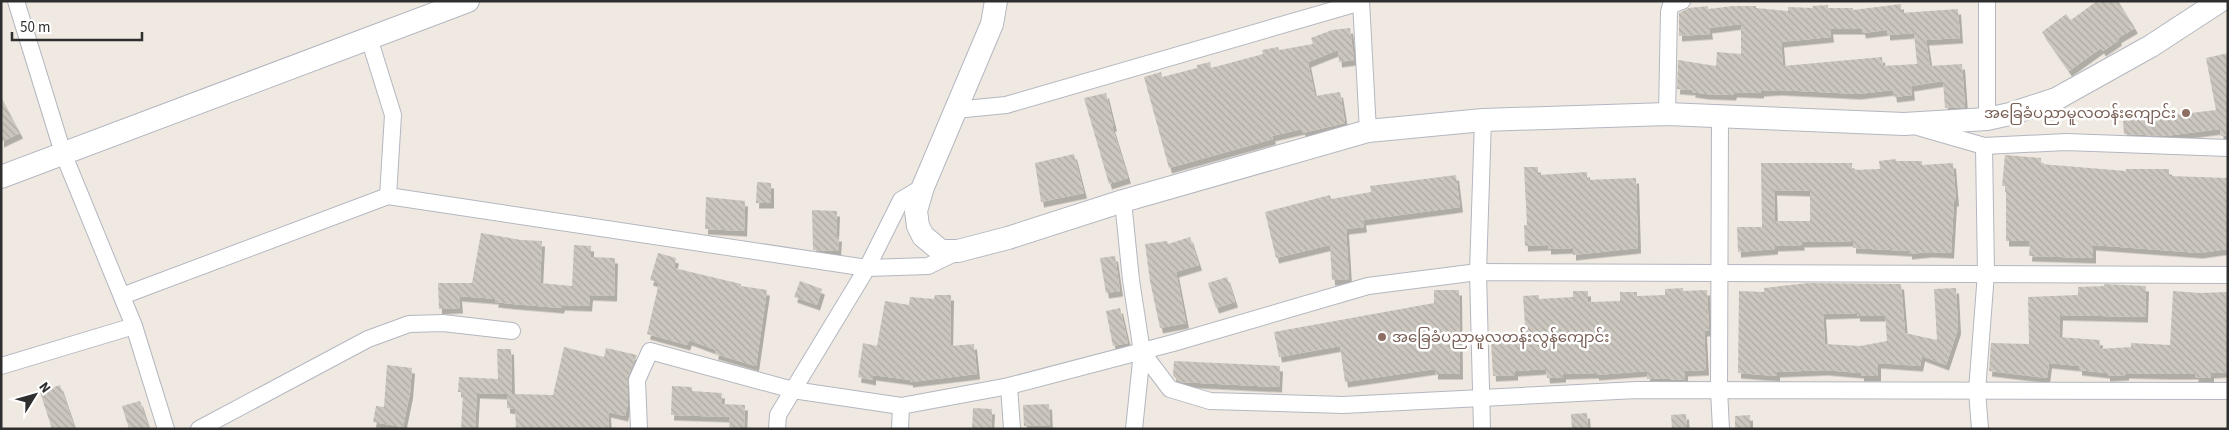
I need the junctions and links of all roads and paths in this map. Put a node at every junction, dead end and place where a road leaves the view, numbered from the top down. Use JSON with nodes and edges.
{"nodes":[{"id":1,"x":16,"y":1,"type":"edge"},
{"id":2,"x":468,"y":1,"type":"edge"},
{"id":3,"x":996,"y":1,"type":"edge"},
{"id":4,"x":1682,"y":1,"type":"edge"},
{"id":5,"x":1987,"y":1,"type":"edge"},
{"id":6,"x":2220,"y":1,"type":"edge"},
{"id":7,"x":1361,"y":2,"type":"edge"},
{"id":8,"x":369,"y":38,"type":"junction"},
{"id":9,"x":955,"y":110,"type":"junction"},
{"id":10,"x":1667,"y":114,"type":"junction"},
{"id":11,"x":1720,"y":116,"type":"junction"},
{"id":12,"x":1987,"y":118,"type":"junction"},
{"id":13,"x":1483,"y":120,"type":"junction"},
{"id":14,"x":1904,"y":124,"type":"junction"},
{"id":15,"x":1368,"y":131,"type":"junction"},
{"id":16,"x":1984,"y":146,"type":"junction"},
{"id":17,"x":2228,"y":148,"type":"edge"},
{"id":18,"x":63,"y":154,"type":"junction"},
{"id":19,"x":1,"y":177,"type":"edge"},
{"id":20,"x":922,"y":187,"type":"junction"},
{"id":21,"x":388,"y":196,"type":"junction"},
{"id":22,"x":1123,"y":200,"type":"junction"},
{"id":23,"x":958,"y":251,"type":"junction"},
{"id":24,"x":867,"y":268,"type":"junction"},
{"id":25,"x":1478,"y":272,"type":"junction"},
{"id":26,"x":1720,"y":272,"type":"junction"},
{"id":27,"x":1986,"y":273,"type":"junction"},
{"id":28,"x":2228,"y":275,"type":"edge"},
{"id":29,"x":122,"y":296,"type":"junction"},
{"id":30,"x":134,"y":326,"type":"junction"},
{"id":31,"x":512,"y":331,"type":"dead end"},
{"id":32,"x":1142,"y":352,"type":"junction"},
{"id":33,"x":1,"y":366,"type":"edge"},
{"id":34,"x":1009,"y":386,"type":"junction"},
{"id":35,"x":794,"y":390,"type":"junction"},
{"id":36,"x":1719,"y":390,"type":"junction"},
{"id":37,"x":1977,"y":391,"type":"junction"},
{"id":38,"x":2228,"y":391,"type":"edge"},
{"id":39,"x":1482,"y":398,"type":"junction"},
{"id":40,"x":901,"y":406,"type":"junction"},
{"id":41,"x":166,"y":429,"type":"edge"},
{"id":42,"x":199,"y":429,"type":"edge"},
{"id":43,"x":639,"y":429,"type":"edge"},
{"id":44,"x":777,"y":429,"type":"edge"},
{"id":45,"x":900,"y":429,"type":"edge"},
{"id":46,"x":1012,"y":429,"type":"edge"},
{"id":47,"x":1134,"y":429,"type":"edge"},
{"id":48,"x":1482,"y":429,"type":"edge"},
{"id":49,"x":1720,"y":429,"type":"edge"},
{"id":50,"x":1980,"y":429,"type":"edge"}],
"edges":[{"from":1,"to":18,"type":"street"},
{"from":2,"to":8,"type":"street"},
{"from":3,"to":9,"type":"street"},
{"from":4,"to":10,"type":"street"},
{"from":5,"to":12,"type":"street"},
{"from":6,"to":12,"type":"street"},
{"from":7,"to":9,"type":"street"},
{"from":7,"to":15,"type":"street"},
{"from":8,"to":18,"type":"street"},
{"from":8,"to":21,"type":"street"},
{"from":9,"to":20,"type":"street"},
{"from":10,"to":11,"type":"street"},
{"from":10,"to":13,"type":"street"},
{"from":11,"to":14,"type":"street"},
{"from":11,"to":26,"type":"street"},
{"from":12,"to":14,"type":"street"},
{"from":13,"to":15,"type":"street"},
{"from":13,"to":25,"type":"street"},
{"from":14,"to":16,"type":"street"},
{"from":15,"to":22,"type":"street"},
{"from":16,"to":17,"type":"street"},
{"from":16,"to":27,"type":"street"},
{"from":18,"to":19,"type":"street"},
{"from":18,"to":29,"type":"street"},
{"from":20,"to":23,"type":"street"},
{"from":20,"to":24,"type":"street"},
{"from":21,"to":24,"type":"street"},
{"from":21,"to":29,"type":"street"},
{"from":22,"to":23,"type":"street"},
{"from":22,"to":32,"type":"street"},
{"from":23,"to":24,"type":"street"},
{"from":24,"to":35,"type":"street"},
{"from":25,"to":26,"type":"street"},
{"from":25,"to":32,"type":"street"},
{"from":25,"to":39,"type":"street"},
{"from":26,"to":27,"type":"street"},
{"from":26,"to":36,"type":"street"},
{"from":27,"to":28,"type":"street"},
{"from":27,"to":37,"type":"street"},
{"from":29,"to":30,"type":"street"},
{"from":30,"to":33,"type":"street"},
{"from":30,"to":41,"type":"street"},
{"from":31,"to":42,"type":"street"},
{"from":32,"to":34,"type":"street"},
{"from":32,"to":39,"type":"street"},
{"from":32,"to":47,"type":"street"},
{"from":34,"to":40,"type":"street"},
{"from":34,"to":46,"type":"street"},
{"from":35,"to":40,"type":"street"},
{"from":35,"to":43,"type":"street"},
{"from":35,"to":44,"type":"street"},
{"from":36,"to":37,"type":"street"},
{"from":36,"to":39,"type":"street"},
{"from":36,"to":49,"type":"street"},
{"from":37,"to":38,"type":"street"},
{"from":37,"to":50,"type":"street"},
{"from":39,"to":48,"type":"street"},
{"from":40,"to":45,"type":"street"}]}
